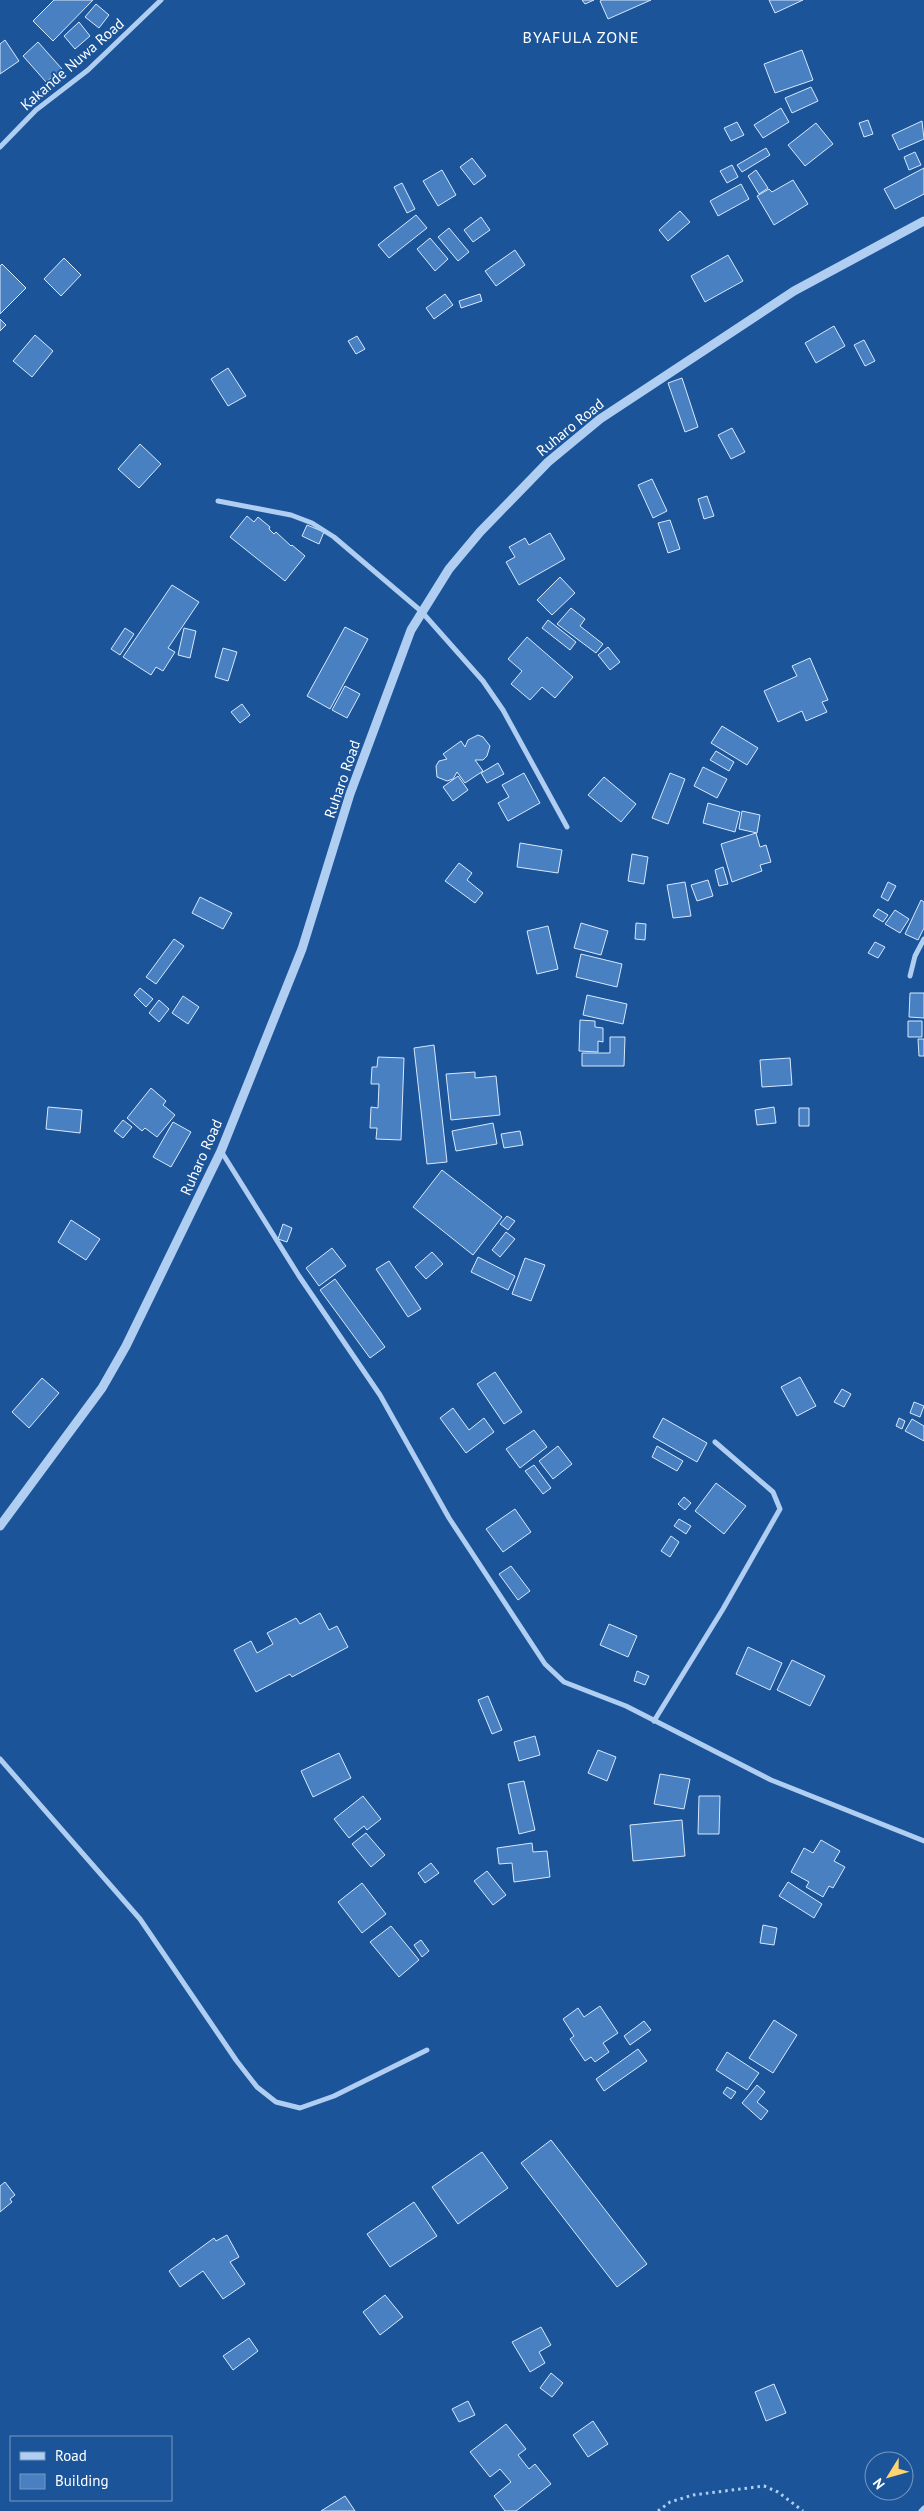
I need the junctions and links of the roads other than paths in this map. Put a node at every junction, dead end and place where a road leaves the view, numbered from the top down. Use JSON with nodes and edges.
{"nodes":[{"id":1,"x":161,"y":0,"type":"edge"},
{"id":2,"x":0,"y":147,"type":"edge"},
{"id":3,"x":924,"y":221,"type":"edge"},
{"id":4,"x":218,"y":502,"type":"dead end"},
{"id":5,"x":421,"y":611,"type":"junction"},
{"id":6,"x":567,"y":827,"type":"dead end"},
{"id":7,"x":924,"y":939,"type":"edge"},
{"id":8,"x":910,"y":976,"type":"dead end"},
{"id":9,"x":220,"y":1151,"type":"junction"},
{"id":10,"x":715,"y":1442,"type":"dead end"},
{"id":11,"x":0,"y":1526,"type":"edge"},
{"id":12,"x":654,"y":1721,"type":"junction"},
{"id":13,"x":0,"y":1759,"type":"edge"},
{"id":14,"x":924,"y":1841,"type":"edge"},
{"id":15,"x":427,"y":2050,"type":"dead end"}],
"edges":[{"from":1,"to":2,"type":"street","name":"Kakande Nuwa Road"},
{"from":3,"to":5,"type":"street","name":"Ruharo Road"},
{"from":4,"to":5,"type":"street"},
{"from":5,"to":6,"type":"street"},
{"from":5,"to":9,"type":"street","name":"Ruharo Road"},
{"from":7,"to":8,"type":"street"},
{"from":9,"to":11,"type":"street","name":"Ruharo Road"},
{"from":9,"to":12,"type":"street"},
{"from":10,"to":12,"type":"street"},
{"from":12,"to":14,"type":"street"},
{"from":13,"to":15,"type":"street"}]}
